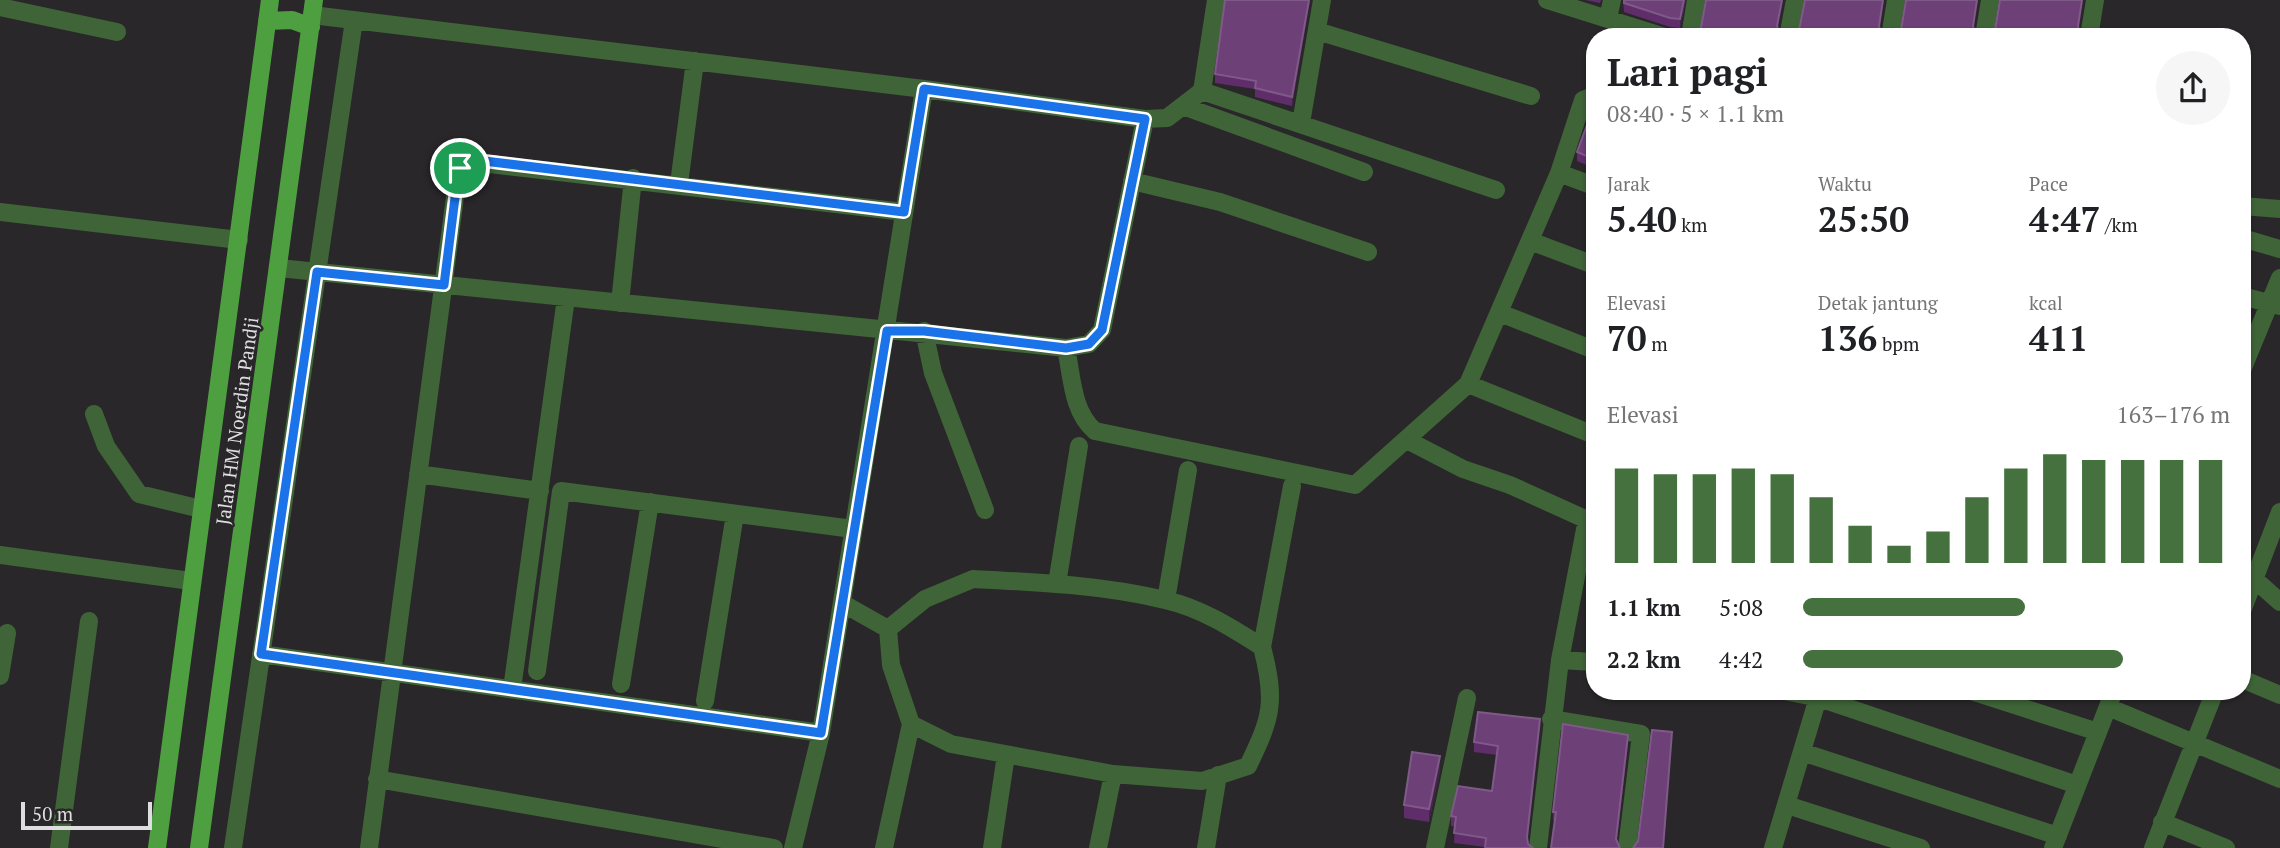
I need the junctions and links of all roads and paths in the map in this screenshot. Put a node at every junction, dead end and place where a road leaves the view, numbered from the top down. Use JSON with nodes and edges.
{"nodes":[{"id":1,"x":270,"y":0,"type":"edge"},
{"id":2,"x":1216,"y":0,"type":"edge"},
{"id":3,"x":1322,"y":0,"type":"edge"},
{"id":4,"x":1547,"y":0,"type":"edge"},
{"id":5,"x":1612,"y":0,"type":"edge"},
{"id":6,"x":1696,"y":0,"type":"edge"},
{"id":7,"x":1794,"y":0,"type":"edge"},
{"id":8,"x":1896,"y":0,"type":"edge"},
{"id":9,"x":1990,"y":0,"type":"edge"},
{"id":10,"x":2095,"y":0,"type":"edge"},
{"id":11,"x":0,"y":7,"type":"edge"},
{"id":12,"x":312,"y":14,"type":"edge"},
{"id":13,"x":1608,"y":19,"type":"junction"},
{"id":14,"x":354,"y":20,"type":"junction"},
{"id":15,"x":267,"y":21,"type":"junction"},
{"id":16,"x":1636,"y":28,"type":"edge"},
{"id":17,"x":1691,"y":28,"type":"edge"},
{"id":18,"x":1789,"y":28,"type":"edge"},
{"id":19,"x":1891,"y":28,"type":"edge"},
{"id":20,"x":1985,"y":28,"type":"edge"},
{"id":21,"x":2090,"y":28,"type":"edge"},
{"id":22,"x":1317,"y":31,"type":"junction"},
{"id":23,"x":117,"y":32,"type":"dead end"},
{"id":24,"x":695,"y":61,"type":"junction"},
{"id":25,"x":924,"y":89,"type":"junction"},
{"id":26,"x":1202,"y":91,"type":"junction"},
{"id":27,"x":1531,"y":96,"type":"dead end"},
{"id":28,"x":1586,"y":99,"type":"edge"},
{"id":29,"x":1183,"y":106,"type":"junction"},
{"id":30,"x":1145,"y":119,"type":"junction"},
{"id":31,"x":1301,"y":123,"type":"junction"},
{"id":32,"x":1364,"y":172,"type":"dead end"},
{"id":33,"x":1559,"y":173,"type":"junction"},
{"id":34,"x":633,"y":178,"type":"junction"},
{"id":35,"x":1132,"y":181,"type":"junction"},
{"id":36,"x":1586,"y":183,"type":"edge"},
{"id":37,"x":680,"y":184,"type":"junction"},
{"id":38,"x":1496,"y":190,"type":"dead end"},
{"id":39,"x":2251,"y":207,"type":"edge"},
{"id":40,"x":2280,"y":209,"type":"edge"},
{"id":41,"x":0,"y":212,"type":"edge"},
{"id":42,"x":904,"y":212,"type":"junction"},
{"id":43,"x":239,"y":240,"type":"junction"},
{"id":44,"x":1530,"y":241,"type":"junction"},
{"id":45,"x":2251,"y":241,"type":"edge"},
{"id":46,"x":2280,"y":249,"type":"edge"},
{"id":47,"x":1368,"y":252,"type":"dead end"},
{"id":48,"x":1586,"y":262,"type":"edge"},
{"id":49,"x":279,"y":268,"type":"junction"},
{"id":50,"x":317,"y":272,"type":"junction"},
{"id":51,"x":2280,"y":278,"type":"edge"},
{"id":52,"x":444,"y":285,"type":"junction"},
{"id":53,"x":566,"y":298,"type":"junction"},
{"id":54,"x":2251,"y":298,"type":"edge"},
{"id":55,"x":620,"y":303,"type":"junction"},
{"id":56,"x":2275,"y":305,"type":"edge"},
{"id":57,"x":1500,"y":313,"type":"junction"},
{"id":58,"x":887,"y":331,"type":"junction"},
{"id":59,"x":924,"y":331,"type":"junction"},
{"id":60,"x":1586,"y":347,"type":"edge"},
{"id":61,"x":1066,"y":348,"type":"junction"},
{"id":62,"x":2251,"y":348,"type":"edge"},
{"id":63,"x":1468,"y":384,"type":"junction"},
{"id":64,"x":94,"y":414,"type":"dead end"},
{"id":65,"x":1586,"y":432,"type":"edge"},
{"id":66,"x":1407,"y":440,"type":"junction"},
{"id":67,"x":1079,"y":446,"type":"dead end"},
{"id":68,"x":1188,"y":470,"type":"dead end"},
{"id":69,"x":418,"y":474,"type":"junction"},
{"id":70,"x":1293,"y":486,"type":"dead end"},
{"id":71,"x":540,"y":491,"type":"junction"},
{"id":72,"x":650,"y":502,"type":"junction"},
{"id":73,"x":201,"y":509,"type":"junction"},
{"id":74,"x":985,"y":510,"type":"dead end"},
{"id":75,"x":2280,"y":512,"type":"edge"},
{"id":76,"x":735,"y":514,"type":"junction"},
{"id":77,"x":1586,"y":519,"type":"edge"},
{"id":78,"x":853,"y":529,"type":"junction"},
{"id":79,"x":1586,"y":543,"type":"edge"},
{"id":80,"x":0,"y":555,"type":"edge"},
{"id":81,"x":191,"y":581,"type":"junction"},
{"id":82,"x":2251,"y":581,"type":"edge"},
{"id":83,"x":1057,"y":584,"type":"junction"},
{"id":84,"x":2280,"y":585,"type":"edge"},
{"id":85,"x":1166,"y":600,"type":"junction"},
{"id":86,"x":2280,"y":602,"type":"edge"},
{"id":87,"x":842,"y":603,"type":"junction"},
{"id":88,"x":89,"y":621,"type":"dead end"},
{"id":89,"x":888,"y":629,"type":"junction"},
{"id":90,"x":7,"y":633,"type":"dead end"},
{"id":91,"x":1262,"y":647,"type":"junction"},
{"id":92,"x":261,"y":654,"type":"junction"},
{"id":93,"x":1560,"y":660,"type":"junction"},
{"id":94,"x":1586,"y":662,"type":"edge"},
{"id":95,"x":537,"y":671,"type":"dead end"},
{"id":96,"x":392,"y":672,"type":"junction"},
{"id":97,"x":0,"y":676,"type":"edge"},
{"id":98,"x":621,"y":684,"type":"dead end"},
{"id":99,"x":2251,"y":684,"type":"edge"},
{"id":100,"x":512,"y":689,"type":"junction"},
{"id":101,"x":2280,"y":695,"type":"edge"},
{"id":102,"x":1467,"y":698,"type":"dead end"},
{"id":103,"x":1818,"y":700,"type":"edge"},
{"id":104,"x":1834,"y":700,"type":"edge"},
{"id":105,"x":1999,"y":700,"type":"edge"},
{"id":106,"x":2111,"y":700,"type":"edge"},
{"id":107,"x":2113,"y":700,"type":"edge"},
{"id":108,"x":2211,"y":700,"type":"edge"},
{"id":109,"x":705,"y":701,"type":"dead end"},
{"id":110,"x":1551,"y":719,"type":"junction"},
{"id":111,"x":911,"y":724,"type":"junction"},
{"id":112,"x":2098,"y":732,"type":"junction"},
{"id":113,"x":821,"y":733,"type":"junction"},
{"id":114,"x":2195,"y":742,"type":"junction"},
{"id":115,"x":1802,"y":752,"type":"junction"},
{"id":116,"x":1006,"y":755,"type":"junction"},
{"id":117,"x":1113,"y":774,"type":"junction"},
{"id":118,"x":1219,"y":775,"type":"junction"},
{"id":119,"x":377,"y":779,"type":"junction"},
{"id":120,"x":2280,"y":779,"type":"edge"},
{"id":121,"x":2077,"y":785,"type":"junction"},
{"id":122,"x":1787,"y":805,"type":"junction"},
{"id":123,"x":2162,"y":822,"type":"junction"},
{"id":124,"x":2055,"y":842,"type":"edge"},
{"id":125,"x":59,"y":848,"type":"edge"},
{"id":126,"x":157,"y":848,"type":"edge"},
{"id":127,"x":199,"y":848,"type":"edge"},
{"id":128,"x":233,"y":848,"type":"edge"},
{"id":129,"x":369,"y":848,"type":"edge"},
{"id":130,"x":774,"y":848,"type":"edge"},
{"id":131,"x":793,"y":848,"type":"edge"},
{"id":132,"x":884,"y":848,"type":"edge"},
{"id":133,"x":992,"y":848,"type":"edge"},
{"id":134,"x":1098,"y":848,"type":"edge"},
{"id":135,"x":1206,"y":848,"type":"edge"},
{"id":136,"x":1435,"y":848,"type":"edge"},
{"id":137,"x":1538,"y":848,"type":"edge"},
{"id":138,"x":1627,"y":848,"type":"edge"},
{"id":139,"x":1773,"y":848,"type":"edge"},
{"id":140,"x":1921,"y":848,"type":"edge"},
{"id":141,"x":2153,"y":848,"type":"edge"},
{"id":142,"x":2226,"y":848,"type":"edge"}],
"edges":[{"from":1,"to":15,"type":"main road","name":"Jalan HM Noerdin Pandji"},
{"from":2,"to":26,"type":"street"},
{"from":3,"to":22,"type":"street"},
{"from":4,"to":13,"type":"street"},
{"from":5,"to":13,"type":"street"},
{"from":6,"to":17,"type":"street"},
{"from":7,"to":18,"type":"street"},
{"from":8,"to":19,"type":"street"},
{"from":9,"to":20,"type":"street"},
{"from":10,"to":21,"type":"street"},
{"from":11,"to":23,"type":"street"},
{"from":12,"to":14,"type":"street"},
{"from":12,"to":15,"type":"main road"},
{"from":12,"to":49,"type":"main road","name":"Jalan HM Noerdin Pandji"},
{"from":13,"to":16,"type":"street"},
{"from":14,"to":24,"type":"street"},
{"from":14,"to":50,"type":"street"},
{"from":15,"to":43,"type":"main road","name":"Jalan HM Noerdin Pandji"},
{"from":22,"to":27,"type":"street"},
{"from":22,"to":31,"type":"street"},
{"from":24,"to":25,"type":"street"},
{"from":24,"to":37,"type":"street"},
{"from":25,"to":30,"type":"street"},
{"from":25,"to":42,"type":"street"},
{"from":26,"to":29,"type":"street"},
{"from":26,"to":31,"type":"street"},
{"from":28,"to":33,"type":"street"},
{"from":29,"to":30,"type":"street"},
{"from":29,"to":32,"type":"street"},
{"from":30,"to":35,"type":"street"},
{"from":31,"to":38,"type":"street"},
{"from":33,"to":36,"type":"street"},
{"from":33,"to":44,"type":"street"},
{"from":34,"to":37,"type":"street"},
{"from":34,"to":52,"type":"street"},
{"from":34,"to":55,"type":"street"},
{"from":35,"to":47,"type":"street"},
{"from":35,"to":61,"type":"street"},
{"from":37,"to":42,"type":"street"},
{"from":39,"to":40,"type":"street"},
{"from":41,"to":43,"type":"street"},
{"from":42,"to":58,"type":"street"},
{"from":43,"to":73,"type":"main road","name":"Jalan HM Noerdin Pandji"},
{"from":44,"to":48,"type":"street"},
{"from":44,"to":57,"type":"street"},
{"from":45,"to":46,"type":"street"},
{"from":49,"to":50,"type":"street"},
{"from":49,"to":127,"type":"main road","name":"Jalan HM Noerdin Pandji"},
{"from":50,"to":52,"type":"street"},
{"from":50,"to":92,"type":"street"},
{"from":51,"to":56,"type":"street"},
{"from":52,"to":53,"type":"street"},
{"from":52,"to":69,"type":"street"},
{"from":53,"to":55,"type":"street"},
{"from":53,"to":71,"type":"street"},
{"from":54,"to":56,"type":"street"},
{"from":55,"to":58,"type":"street"},
{"from":56,"to":62,"type":"street"},
{"from":57,"to":60,"type":"street"},
{"from":57,"to":63,"type":"street"},
{"from":58,"to":59,"type":"street"},
{"from":58,"to":78,"type":"street"},
{"from":59,"to":61,"type":"street"},
{"from":59,"to":74,"type":"street"},
{"from":61,"to":66,"type":"street"},
{"from":63,"to":65,"type":"street"},
{"from":63,"to":66,"type":"street"},
{"from":64,"to":73,"type":"street"},
{"from":66,"to":77,"type":"street"},
{"from":67,"to":83,"type":"street"},
{"from":68,"to":85,"type":"street"},
{"from":69,"to":71,"type":"street"},
{"from":69,"to":96,"type":"street"},
{"from":70,"to":91,"type":"street"},
{"from":71,"to":100,"type":"street"},
{"from":72,"to":76,"type":"street"},
{"from":72,"to":95,"type":"street"},
{"from":72,"to":98,"type":"street"},
{"from":73,"to":81,"type":"main road","name":"Jalan HM Noerdin Pandji"},
{"from":75,"to":82,"type":"street"},
{"from":76,"to":78,"type":"street"},
{"from":76,"to":109,"type":"street"},
{"from":78,"to":87,"type":"street"},
{"from":79,"to":93,"type":"street"},
{"from":80,"to":81,"type":"street"},
{"from":81,"to":126,"type":"main road","name":"Jalan HM Noerdin Pandji"},
{"from":82,"to":84,"type":"street"},
{"from":82,"to":86,"type":"street"},
{"from":83,"to":85,"type":"street"},
{"from":83,"to":89,"type":"street"},
{"from":85,"to":91,"type":"street"},
{"from":87,"to":89,"type":"street"},
{"from":87,"to":113,"type":"street"},
{"from":88,"to":125,"type":"street"},
{"from":89,"to":111,"type":"street"},
{"from":90,"to":97,"type":"street"},
{"from":91,"to":118,"type":"street"},
{"from":92,"to":96,"type":"street"},
{"from":92,"to":128,"type":"street"},
{"from":93,"to":94,"type":"street"},
{"from":93,"to":110,"type":"street"},
{"from":96,"to":100,"type":"street"},
{"from":96,"to":119,"type":"street"},
{"from":99,"to":101,"type":"street"},
{"from":100,"to":113,"type":"street"},
{"from":102,"to":136,"type":"street"},
{"from":103,"to":115,"type":"street"},
{"from":104,"to":121,"type":"street"},
{"from":105,"to":112,"type":"street"},
{"from":106,"to":112,"type":"street"},
{"from":107,"to":114,"type":"street"},
{"from":108,"to":114,"type":"street"},
{"from":110,"to":137,"type":"street"},
{"from":110,"to":138,"type":"street"},
{"from":111,"to":116,"type":"street"},
{"from":111,"to":132,"type":"street"},
{"from":112,"to":121,"type":"street"},
{"from":113,"to":131,"type":"street"},
{"from":114,"to":120,"type":"street"},
{"from":114,"to":123,"type":"street"},
{"from":115,"to":122,"type":"street"},
{"from":115,"to":124,"type":"street"},
{"from":116,"to":117,"type":"street"},
{"from":116,"to":133,"type":"street"},
{"from":117,"to":118,"type":"street"},
{"from":117,"to":134,"type":"street"},
{"from":118,"to":135,"type":"street"},
{"from":119,"to":129,"type":"street"},
{"from":119,"to":130,"type":"street"},
{"from":121,"to":124,"type":"street"},
{"from":122,"to":139,"type":"street"},
{"from":122,"to":140,"type":"street"},
{"from":123,"to":141,"type":"street"},
{"from":123,"to":142,"type":"street"}]}
